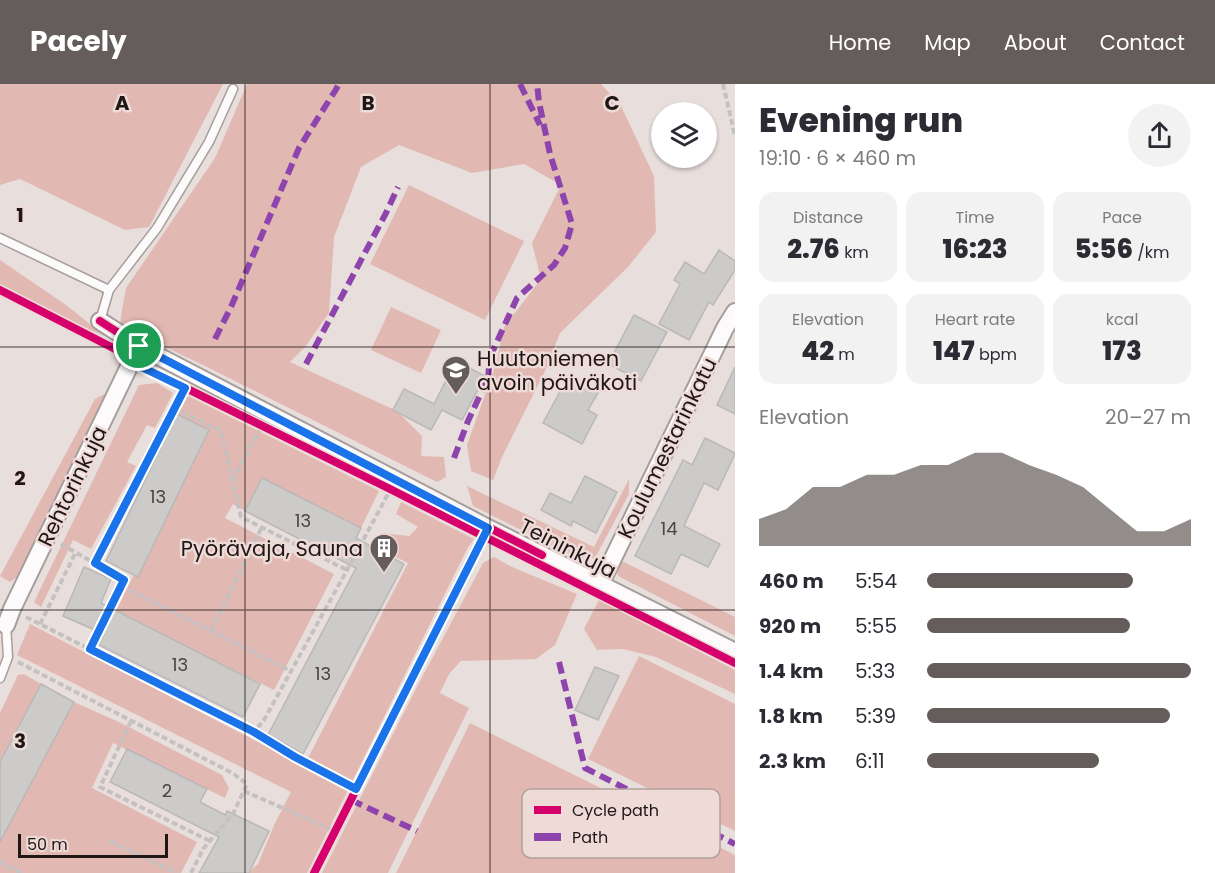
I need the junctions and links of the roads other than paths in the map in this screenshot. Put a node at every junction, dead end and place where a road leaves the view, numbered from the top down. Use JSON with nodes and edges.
{"nodes":[{"id":1,"x":232,"y":89,"type":"dead end"},
{"id":2,"x":0,"y":238,"type":"edge"},
{"id":3,"x":109,"y":290,"type":"junction"},
{"id":4,"x":735,"y":312,"type":"edge"},
{"id":5,"x":100,"y":321,"type":"joint"},
{"id":6,"x":139,"y":346,"type":"junction"},
{"id":7,"x":600,"y":585,"type":"junction"},
{"id":8,"x":6,"y":626,"type":"joint"},
{"id":9,"x":735,"y":652,"type":"edge"},
{"id":10,"x":0,"y":678,"type":"edge"}],
"edges":[{"from":1,"to":3,"type":"lane"},
{"from":2,"to":3,"type":"lane"},
{"from":3,"to":5,"type":"lane"},
{"from":4,"to":7,"type":"street","name":"Koulumestarinkatu"},
{"from":5,"to":6,"type":"street","name":"Teininkuja"},
{"from":6,"to":7,"type":"street","name":"Teininkuja"},
{"from":6,"to":8,"type":"street","name":"Rehtorinkuja"},
{"from":7,"to":9,"type":"street","name":"Teininkuja"},
{"from":8,"to":10,"type":"lane"}]}
